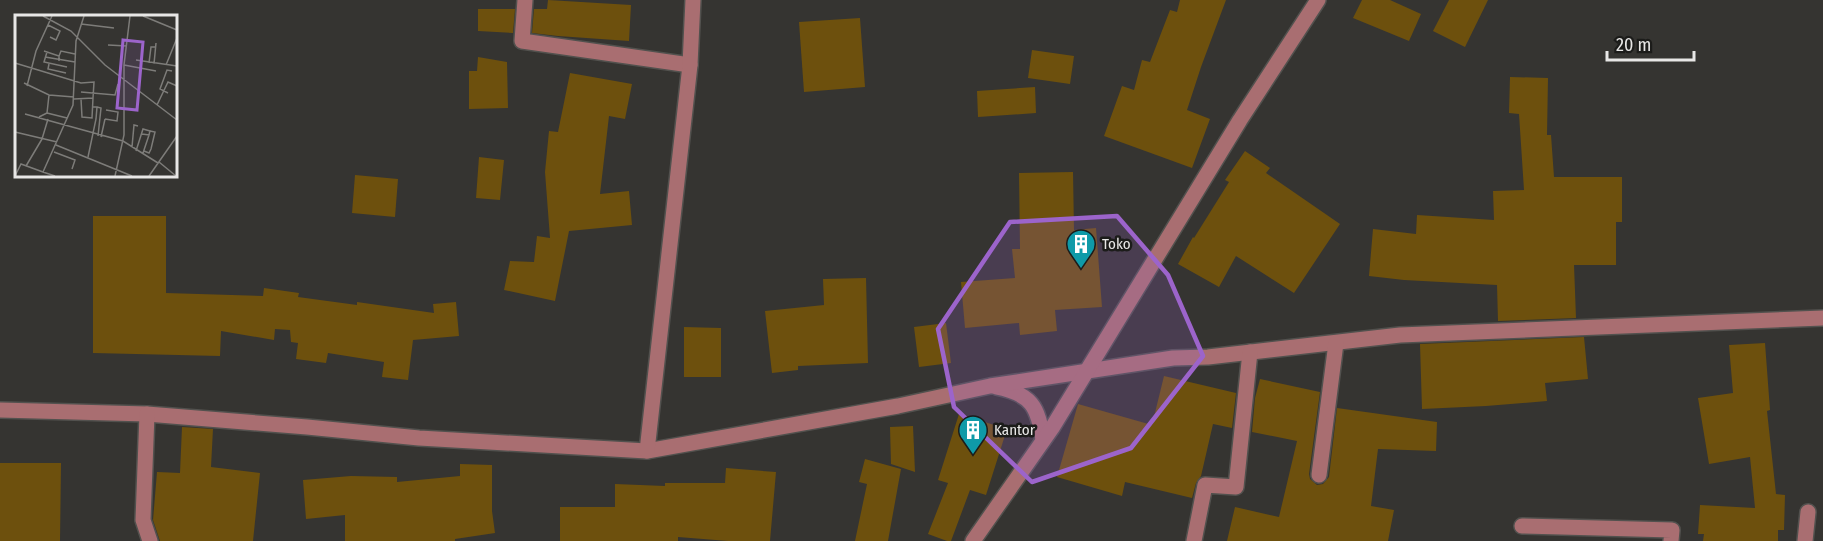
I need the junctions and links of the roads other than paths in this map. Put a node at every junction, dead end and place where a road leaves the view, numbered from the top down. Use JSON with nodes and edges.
{"nodes":[{"id":1,"x":525,"y":0,"type":"edge"},
{"id":2,"x":693,"y":0,"type":"edge"},
{"id":3,"x":1318,"y":0,"type":"edge"},
{"id":4,"x":690,"y":65,"type":"junction"},
{"id":5,"x":1823,"y":318,"type":"edge"},
{"id":6,"x":1336,"y":343,"type":"junction"},
{"id":7,"x":1250,"y":352,"type":"junction"},
{"id":8,"x":1088,"y":370,"type":"junction"},
{"id":9,"x":990,"y":386,"type":"junction"},
{"id":10,"x":0,"y":410,"type":"edge"},
{"id":11,"x":147,"y":414,"type":"junction"},
{"id":12,"x":1043,"y":440,"type":"junction"},
{"id":13,"x":647,"y":451,"type":"junction"},
{"id":14,"x":1319,"y":476,"type":"dead end"},
{"id":15,"x":1808,"y":512,"type":"dead end"},
{"id":16,"x":1522,"y":526,"type":"dead end"},
{"id":17,"x":150,"y":541,"type":"edge"},
{"id":18,"x":973,"y":541,"type":"edge"},
{"id":19,"x":1194,"y":541,"type":"edge"},
{"id":20,"x":1671,"y":541,"type":"edge"},
{"id":21,"x":1805,"y":541,"type":"edge"}],
"edges":[{"from":1,"to":4,"type":"street"},
{"from":2,"to":4,"type":"street"},
{"from":3,"to":8,"type":"street"},
{"from":4,"to":13,"type":"street"},
{"from":5,"to":6,"type":"street"},
{"from":6,"to":7,"type":"street"},
{"from":6,"to":14,"type":"street"},
{"from":7,"to":8,"type":"street"},
{"from":7,"to":19,"type":"street"},
{"from":8,"to":9,"type":"street"},
{"from":8,"to":12,"type":"street"},
{"from":9,"to":12,"type":"street"},
{"from":9,"to":13,"type":"street"},
{"from":10,"to":11,"type":"street"},
{"from":11,"to":13,"type":"street"},
{"from":11,"to":17,"type":"street"},
{"from":12,"to":18,"type":"street"},
{"from":15,"to":21,"type":"street"},
{"from":16,"to":20,"type":"street"}]}
